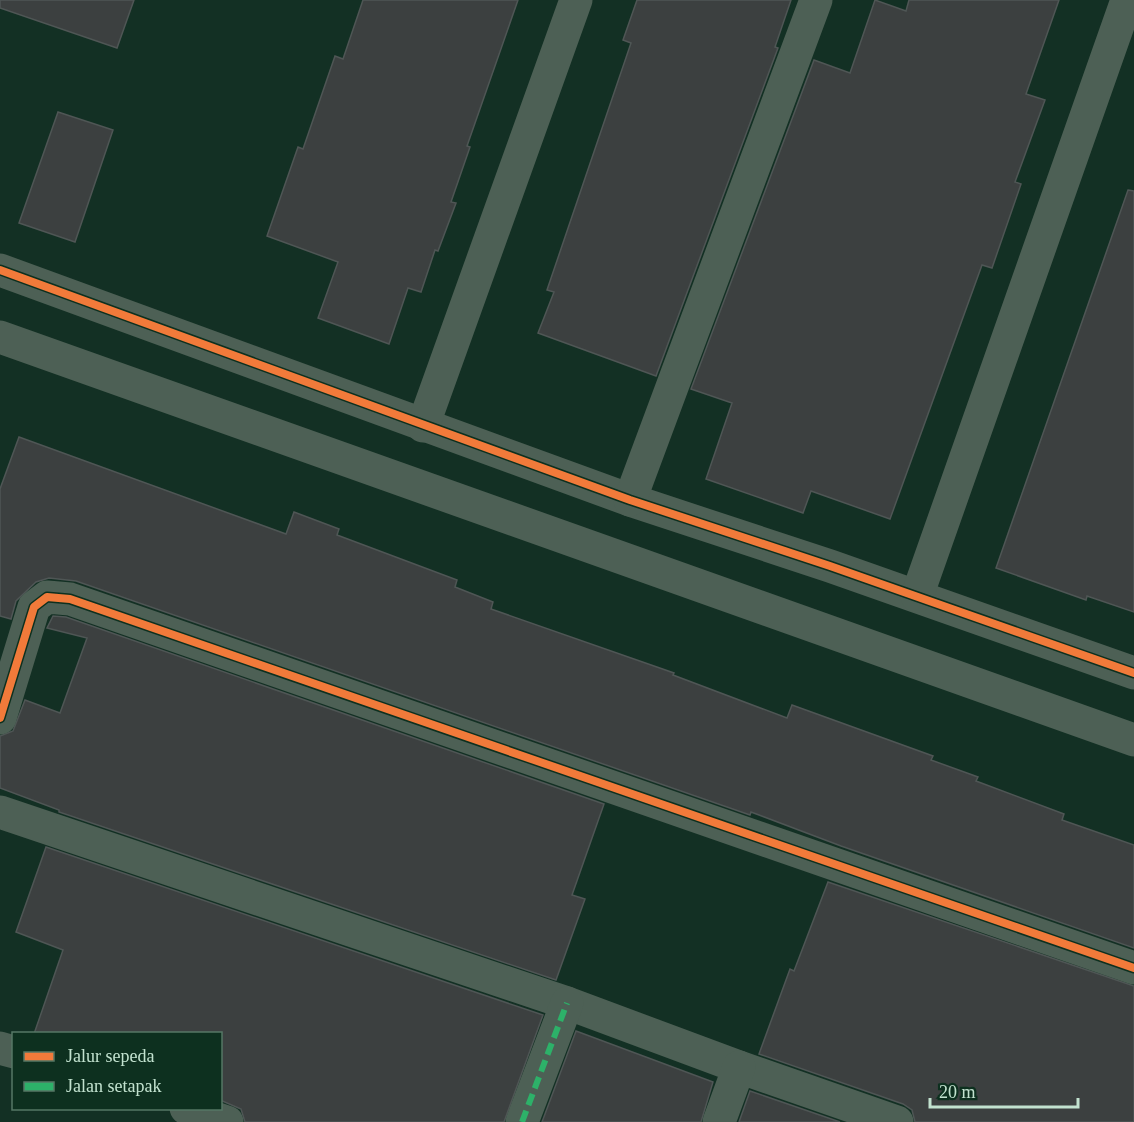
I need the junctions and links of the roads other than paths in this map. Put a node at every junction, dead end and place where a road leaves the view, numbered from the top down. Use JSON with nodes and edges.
{"nodes":[{"id":1,"x":576,"y":0,"type":"edge"},
{"id":2,"x":816,"y":0,"type":"edge"},
{"id":3,"x":1127,"y":0,"type":"edge"},
{"id":4,"x":0,"y":270,"type":"edge"},
{"id":5,"x":0,"y":337,"type":"edge"},
{"id":6,"x":423,"y":426,"type":"junction"},
{"id":7,"x":630,"y":500,"type":"junction"},
{"id":8,"x":917,"y":597,"type":"junction"},
{"id":9,"x":1134,"y":673,"type":"edge"},
{"id":10,"x":0,"y":718,"type":"edge"},
{"id":11,"x":1134,"y":740,"type":"edge"},
{"id":12,"x":0,"y":813,"type":"edge"},
{"id":13,"x":1134,"y":968,"type":"edge"},
{"id":14,"x":567,"y":1003,"type":"junction"},
{"id":15,"x":739,"y":1067,"type":"junction"},
{"id":16,"x":192,"y":1110,"type":"edge"},
{"id":17,"x":227,"y":1122,"type":"edge"},
{"id":18,"x":522,"y":1122,"type":"edge"},
{"id":19,"x":719,"y":1122,"type":"edge"},
{"id":20,"x":897,"y":1122,"type":"edge"}],
"edges":[{"from":1,"to":6,"type":"street"},
{"from":2,"to":7,"type":"street"},
{"from":3,"to":8,"type":"street"},
{"from":4,"to":6,"type":"street"},
{"from":5,"to":11,"type":"street"},
{"from":6,"to":7,"type":"street"},
{"from":7,"to":8,"type":"street"},
{"from":8,"to":9,"type":"street"},
{"from":10,"to":13,"type":"street"},
{"from":12,"to":14,"type":"street"},
{"from":14,"to":15,"type":"street"},
{"from":14,"to":18,"type":"street"},
{"from":15,"to":19,"type":"street"},
{"from":15,"to":20,"type":"street"},
{"from":16,"to":17,"type":"street"}]}
